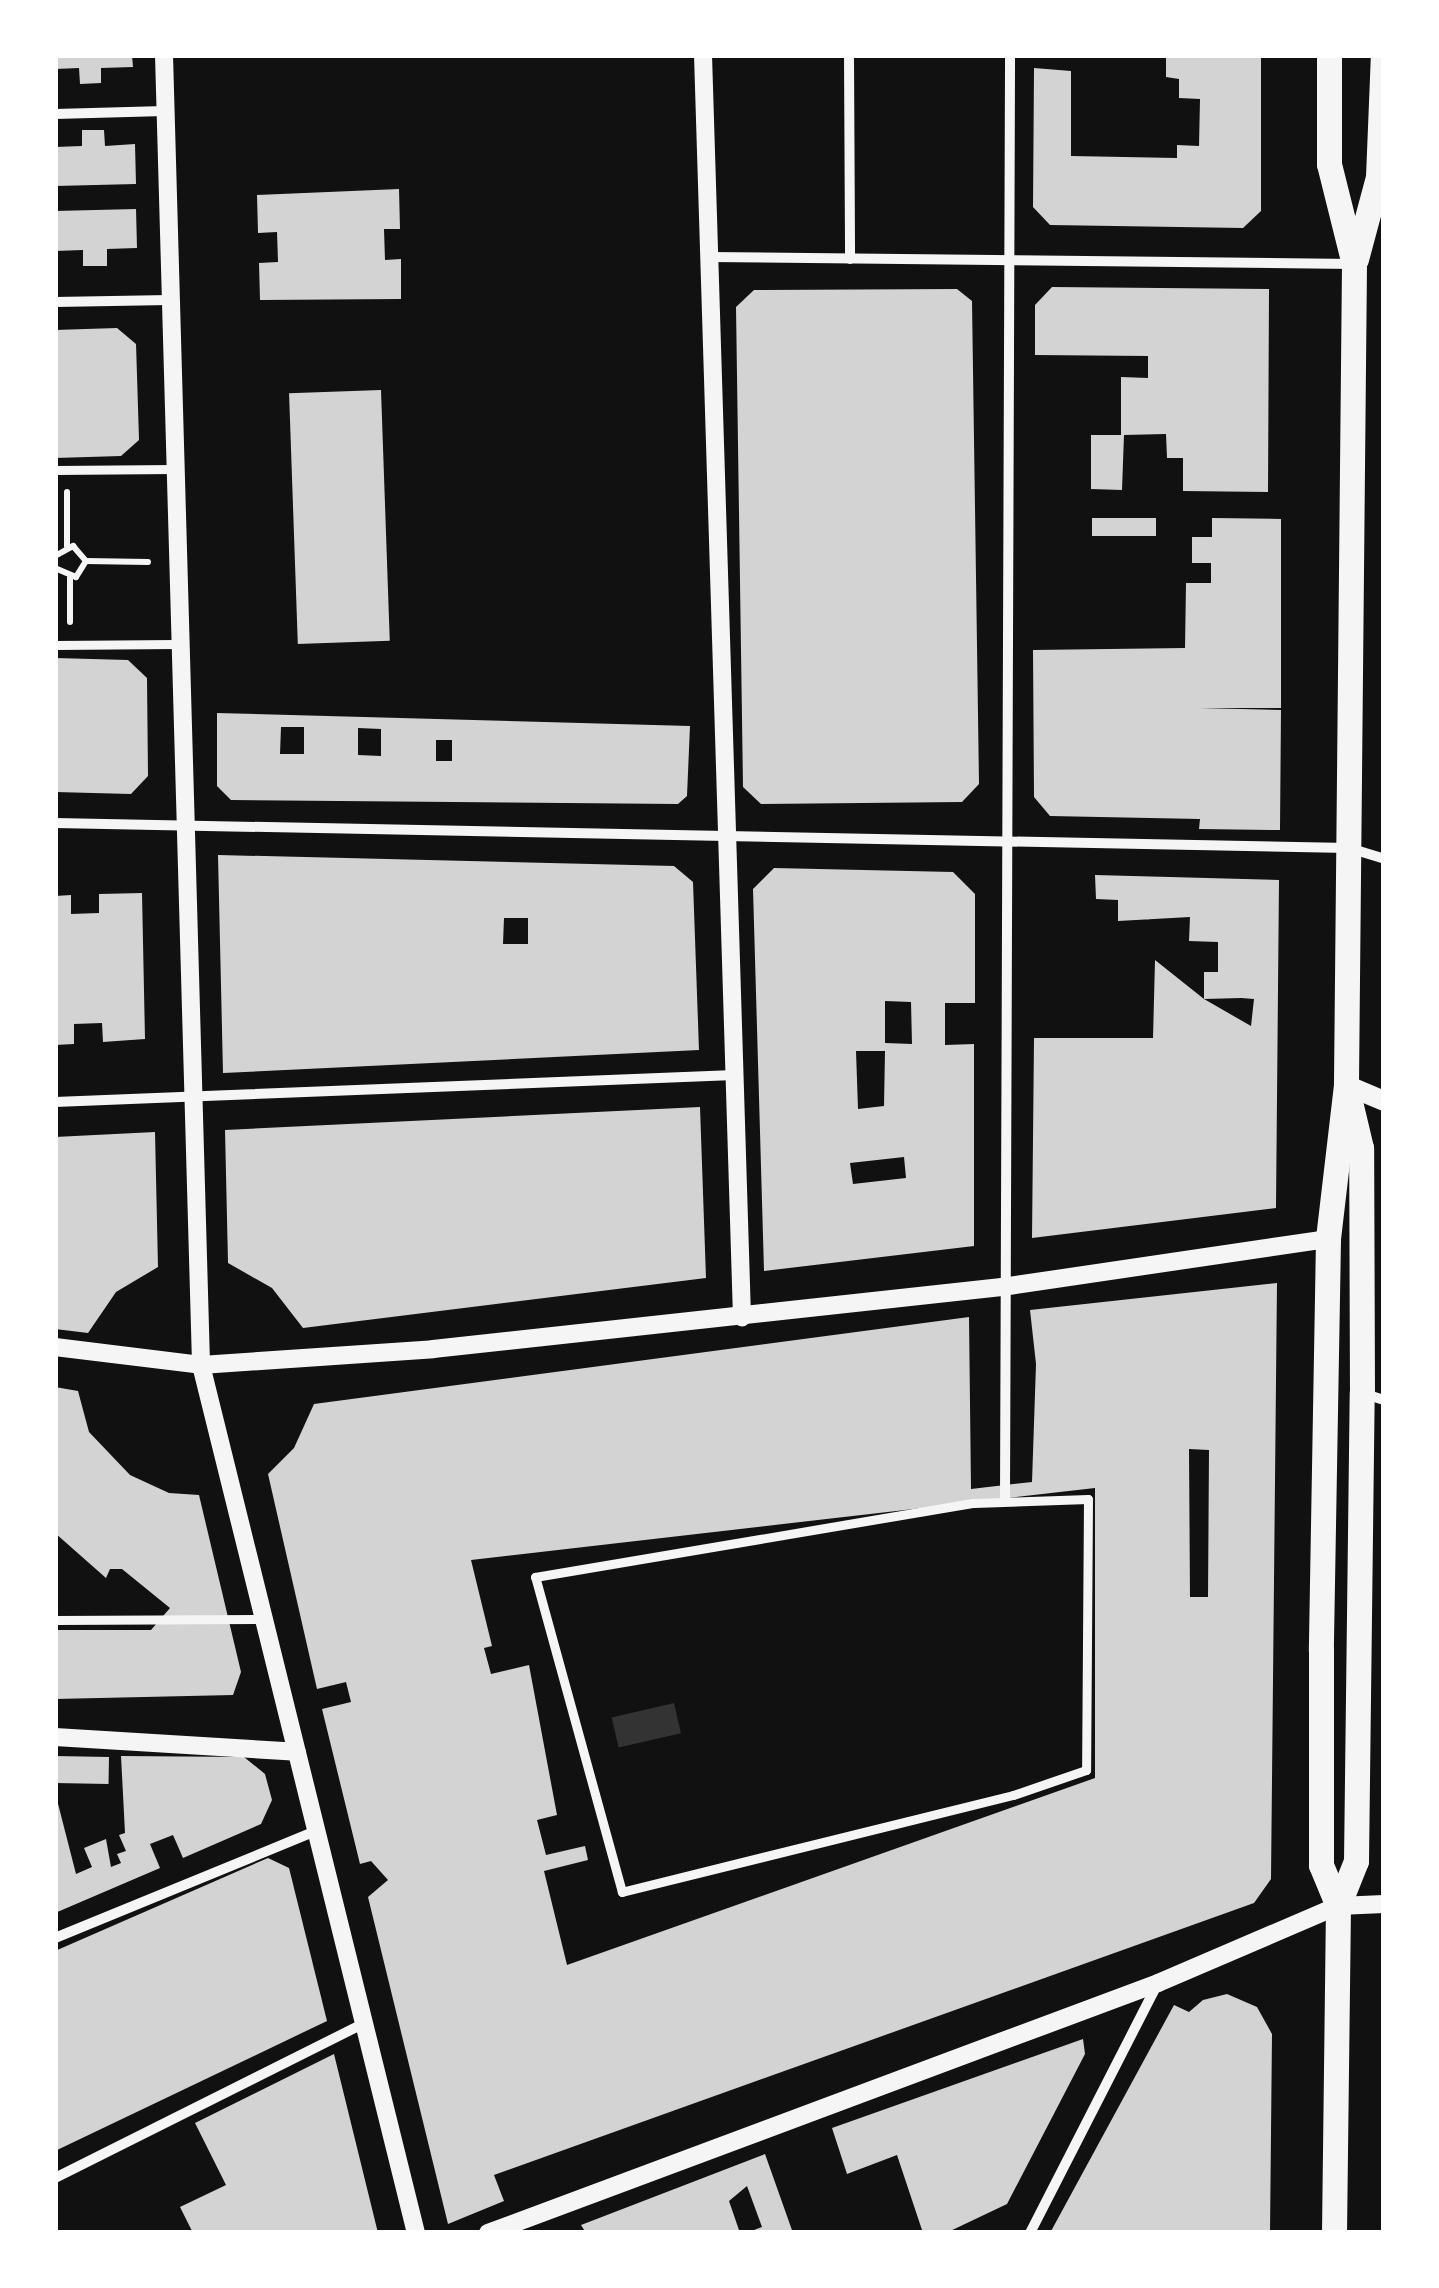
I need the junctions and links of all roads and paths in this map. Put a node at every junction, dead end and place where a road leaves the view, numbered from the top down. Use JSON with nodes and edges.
{"nodes":[{"id":1,"x":164,"y":55,"type":"edge"},
{"id":2,"x":703,"y":55,"type":"edge"},
{"id":3,"x":849,"y":55,"type":"edge"},
{"id":4,"x":1010,"y":55,"type":"edge"},
{"id":5,"x":1329,"y":55,"type":"edge"},
{"id":6,"x":1382,"y":55,"type":"edge"},
{"id":7,"x":165,"y":111,"type":"junction"},
{"id":8,"x":55,"y":114,"type":"edge"},
{"id":9,"x":1383,"y":123,"type":"edge"},
{"id":10,"x":708,"y":257,"type":"junction"},
{"id":11,"x":850,"y":260,"type":"junction"},
{"id":12,"x":1009,"y":262,"type":"junction"},
{"id":13,"x":1354,"y":264,"type":"junction"},
{"id":14,"x":169,"y":300,"type":"junction"},
{"id":15,"x":55,"y":302,"type":"edge"},
{"id":16,"x":174,"y":469,"type":"junction"},
{"id":17,"x":55,"y":470,"type":"edge"},
{"id":18,"x":68,"y":470,"type":"junction"},
{"id":19,"x":67,"y":546,"type":"junction"},
{"id":20,"x":55,"y":556,"type":"edge"},
{"id":21,"x":86,"y":561,"type":"junction"},
{"id":22,"x":148,"y":562,"type":"dead end"},
{"id":23,"x":55,"y":568,"type":"edge"},
{"id":24,"x":70,"y":578,"type":"junction"},
{"id":25,"x":55,"y":644,"type":"edge"},
{"id":26,"x":69,"y":644,"type":"junction"},
{"id":27,"x":176,"y":644,"type":"junction"},
{"id":28,"x":55,"y":823,"type":"edge"},
{"id":29,"x":182,"y":826,"type":"junction"},
{"id":30,"x":727,"y":841,"type":"junction"},
{"id":31,"x":1004,"y":844,"type":"junction"},
{"id":32,"x":1349,"y":848,"type":"junction"},
{"id":33,"x":1384,"y":859,"type":"edge"},
{"id":34,"x":734,"y":1075,"type":"junction"},
{"id":35,"x":1346,"y":1085,"type":"junction"},
{"id":36,"x":189,"y":1099,"type":"junction"},
{"id":37,"x":1384,"y":1101,"type":"edge"},
{"id":38,"x":55,"y":1102,"type":"edge"},
{"id":39,"x":1328,"y":1239,"type":"junction"},
{"id":40,"x":1002,"y":1287,"type":"junction"},
{"id":41,"x":742,"y":1318,"type":"junction"},
{"id":42,"x":55,"y":1347,"type":"edge"},
{"id":43,"x":1361,"y":1349,"type":"junction"},
{"id":44,"x":201,"y":1364,"type":"junction"},
{"id":45,"x":1373,"y":1396,"type":"edge"},
{"id":46,"x":1005,"y":1500,"type":"junction"},
{"id":47,"x":55,"y":1620,"type":"edge"},
{"id":48,"x":264,"y":1620,"type":"junction"},
{"id":49,"x":55,"y":1736,"type":"edge"},
{"id":50,"x":297,"y":1752,"type":"junction"},
{"id":51,"x":316,"y":1831,"type":"junction"},
{"id":52,"x":1384,"y":1904,"type":"edge"},
{"id":53,"x":1338,"y":1906,"type":"junction"},
{"id":54,"x":55,"y":1938,"type":"edge"},
{"id":55,"x":1158,"y":1983,"type":"junction"},
{"id":56,"x":363,"y":2024,"type":"junction"},
{"id":57,"x":55,"y":2178,"type":"edge"},
{"id":58,"x":416,"y":2233,"type":"edge"},
{"id":59,"x":488,"y":2233,"type":"edge"},
{"id":60,"x":1030,"y":2233,"type":"edge"},
{"id":61,"x":1334,"y":2233,"type":"edge"}],
"edges":[{"from":1,"to":7,"type":"street"},
{"from":2,"to":10,"type":"street"},
{"from":3,"to":11,"type":"street"},
{"from":4,"to":12,"type":"street"},
{"from":5,"to":13,"type":"main road"},
{"from":6,"to":9,"type":"main road"},
{"from":7,"to":8,"type":"street"},
{"from":7,"to":14,"type":"street"},
{"from":9,"to":13,"type":"main road"},
{"from":10,"to":11,"type":"street"},
{"from":10,"to":30,"type":"street"},
{"from":11,"to":12,"type":"street"},
{"from":12,"to":13,"type":"street"},
{"from":12,"to":31,"type":"street"},
{"from":13,"to":32,"type":"main road"},
{"from":14,"to":15,"type":"street"},
{"from":14,"to":16,"type":"street"},
{"from":16,"to":18,"type":"street"},
{"from":16,"to":27,"type":"street"},
{"from":17,"to":18,"type":"street"},
{"from":18,"to":19,"type":"path"},
{"from":19,"to":20,"type":"path"},
{"from":19,"to":21,"type":"path"},
{"from":21,"to":22,"type":"path"},
{"from":21,"to":24,"type":"path"},
{"from":23,"to":24,"type":"path"},
{"from":24,"to":26,"type":"path"},
{"from":25,"to":26,"type":"street"},
{"from":26,"to":27,"type":"street"},
{"from":27,"to":29,"type":"street"},
{"from":28,"to":29,"type":"street"},
{"from":29,"to":30,"type":"street"},
{"from":29,"to":36,"type":"street"},
{"from":30,"to":31,"type":"street"},
{"from":30,"to":34,"type":"street"},
{"from":31,"to":32,"type":"street"},
{"from":31,"to":40,"type":"street"},
{"from":32,"to":33,"type":"street"},
{"from":32,"to":35,"type":"main road"},
{"from":34,"to":36,"type":"street"},
{"from":34,"to":41,"type":"street"},
{"from":35,"to":37,"type":"main road"},
{"from":35,"to":39,"type":"main road"},
{"from":35,"to":43,"type":"main road"},
{"from":36,"to":38,"type":"street"},
{"from":36,"to":44,"type":"street"},
{"from":39,"to":40,"type":"street"},
{"from":39,"to":43,"type":"main road"},
{"from":39,"to":53,"type":"main road"},
{"from":40,"to":41,"type":"street"},
{"from":40,"to":46,"type":"street"},
{"from":41,"to":44,"type":"street"},
{"from":42,"to":44,"type":"street"},
{"from":43,"to":45,"type":"main road"},
{"from":44,"to":48,"type":"street"},
{"from":45,"to":53,"type":"main road"},
{"from":46,"to":46,"type":"street"},
{"from":47,"to":48,"type":"street"},
{"from":48,"to":50,"type":"street"},
{"from":49,"to":50,"type":"street"},
{"from":50,"to":51,"type":"street"},
{"from":51,"to":54,"type":"street"},
{"from":51,"to":56,"type":"street"},
{"from":52,"to":53,"type":"street"},
{"from":53,"to":55,"type":"street"},
{"from":53,"to":61,"type":"main road"},
{"from":55,"to":59,"type":"street"},
{"from":55,"to":60,"type":"street"},
{"from":56,"to":57,"type":"street"},
{"from":56,"to":58,"type":"street"}]}
